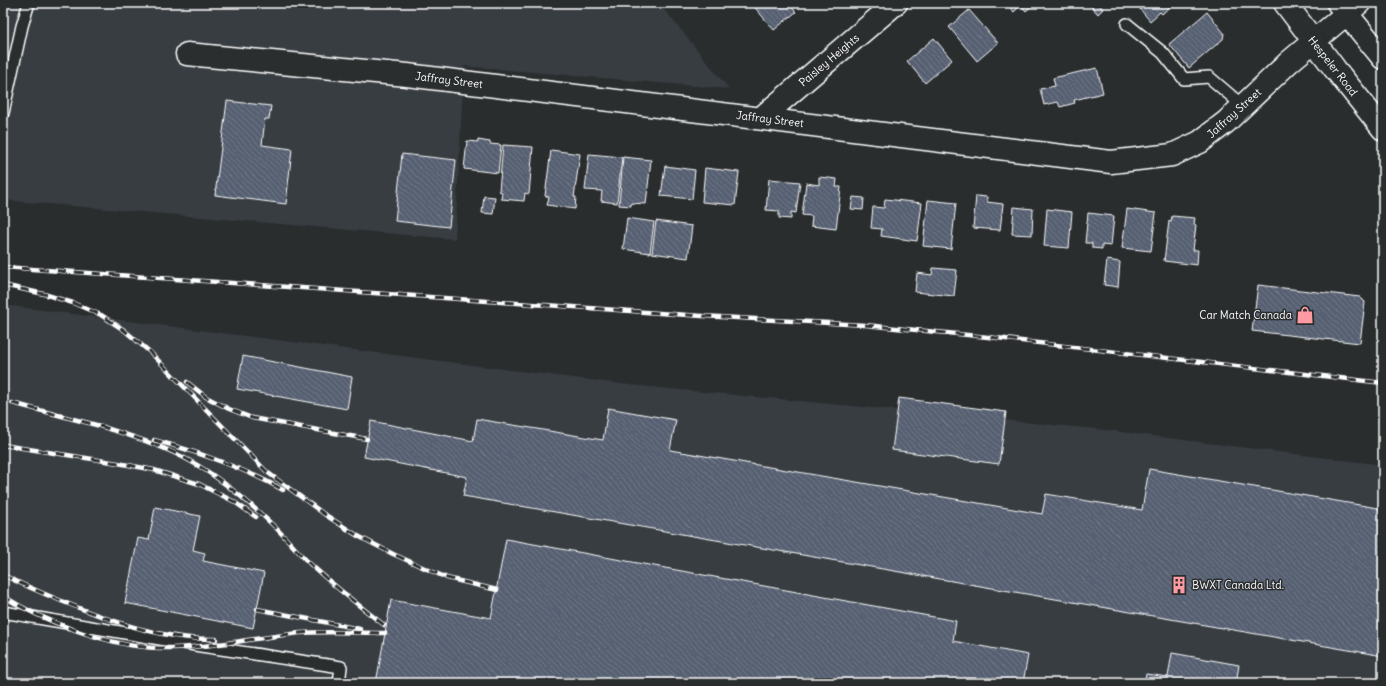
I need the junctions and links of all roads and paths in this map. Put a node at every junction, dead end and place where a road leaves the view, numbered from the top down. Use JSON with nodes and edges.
{"nodes":[{"id":1,"x":29,"y":3,"type":"edge"},
{"id":2,"x":896,"y":3,"type":"edge"},
{"id":3,"x":1285,"y":3,"type":"edge"},
{"id":4,"x":1348,"y":7,"type":"edge"},
{"id":5,"x":1127,"y":24,"type":"dead end"},
{"id":6,"x":1314,"y":41,"type":"junction"},
{"id":7,"x":186,"y":54,"type":"dead end"},
{"id":8,"x":1383,"y":58,"type":"edge"},
{"id":9,"x":1243,"y":106,"type":"junction"},
{"id":10,"x":3,"y":113,"type":"edge"},
{"id":11,"x":761,"y":118,"type":"junction"},
{"id":12,"x":1383,"y":129,"type":"edge"},
{"id":13,"x":3,"y":612,"type":"edge"},
{"id":14,"x":339,"y":683,"type":"edge"}],
"edges":[{"from":1,"to":10,"type":"lane"},
{"from":2,"to":11,"type":"street","name":"Paisley Heights"},
{"from":3,"to":6,"type":"street","name":"Hespeler Road"},
{"from":4,"to":6,"type":"street","name":"Jaffray Street"},
{"from":4,"to":8,"type":"street"},
{"from":5,"to":9,"type":"lane"},
{"from":6,"to":9,"type":"street","name":"Jaffray Street"},
{"from":6,"to":12,"type":"street","name":"Hespeler Road"},
{"from":7,"to":11,"type":"street","name":"Jaffray Street"},
{"from":9,"to":11,"type":"street","name":"Jaffray Street"},
{"from":13,"to":14,"type":"lane"}]}
